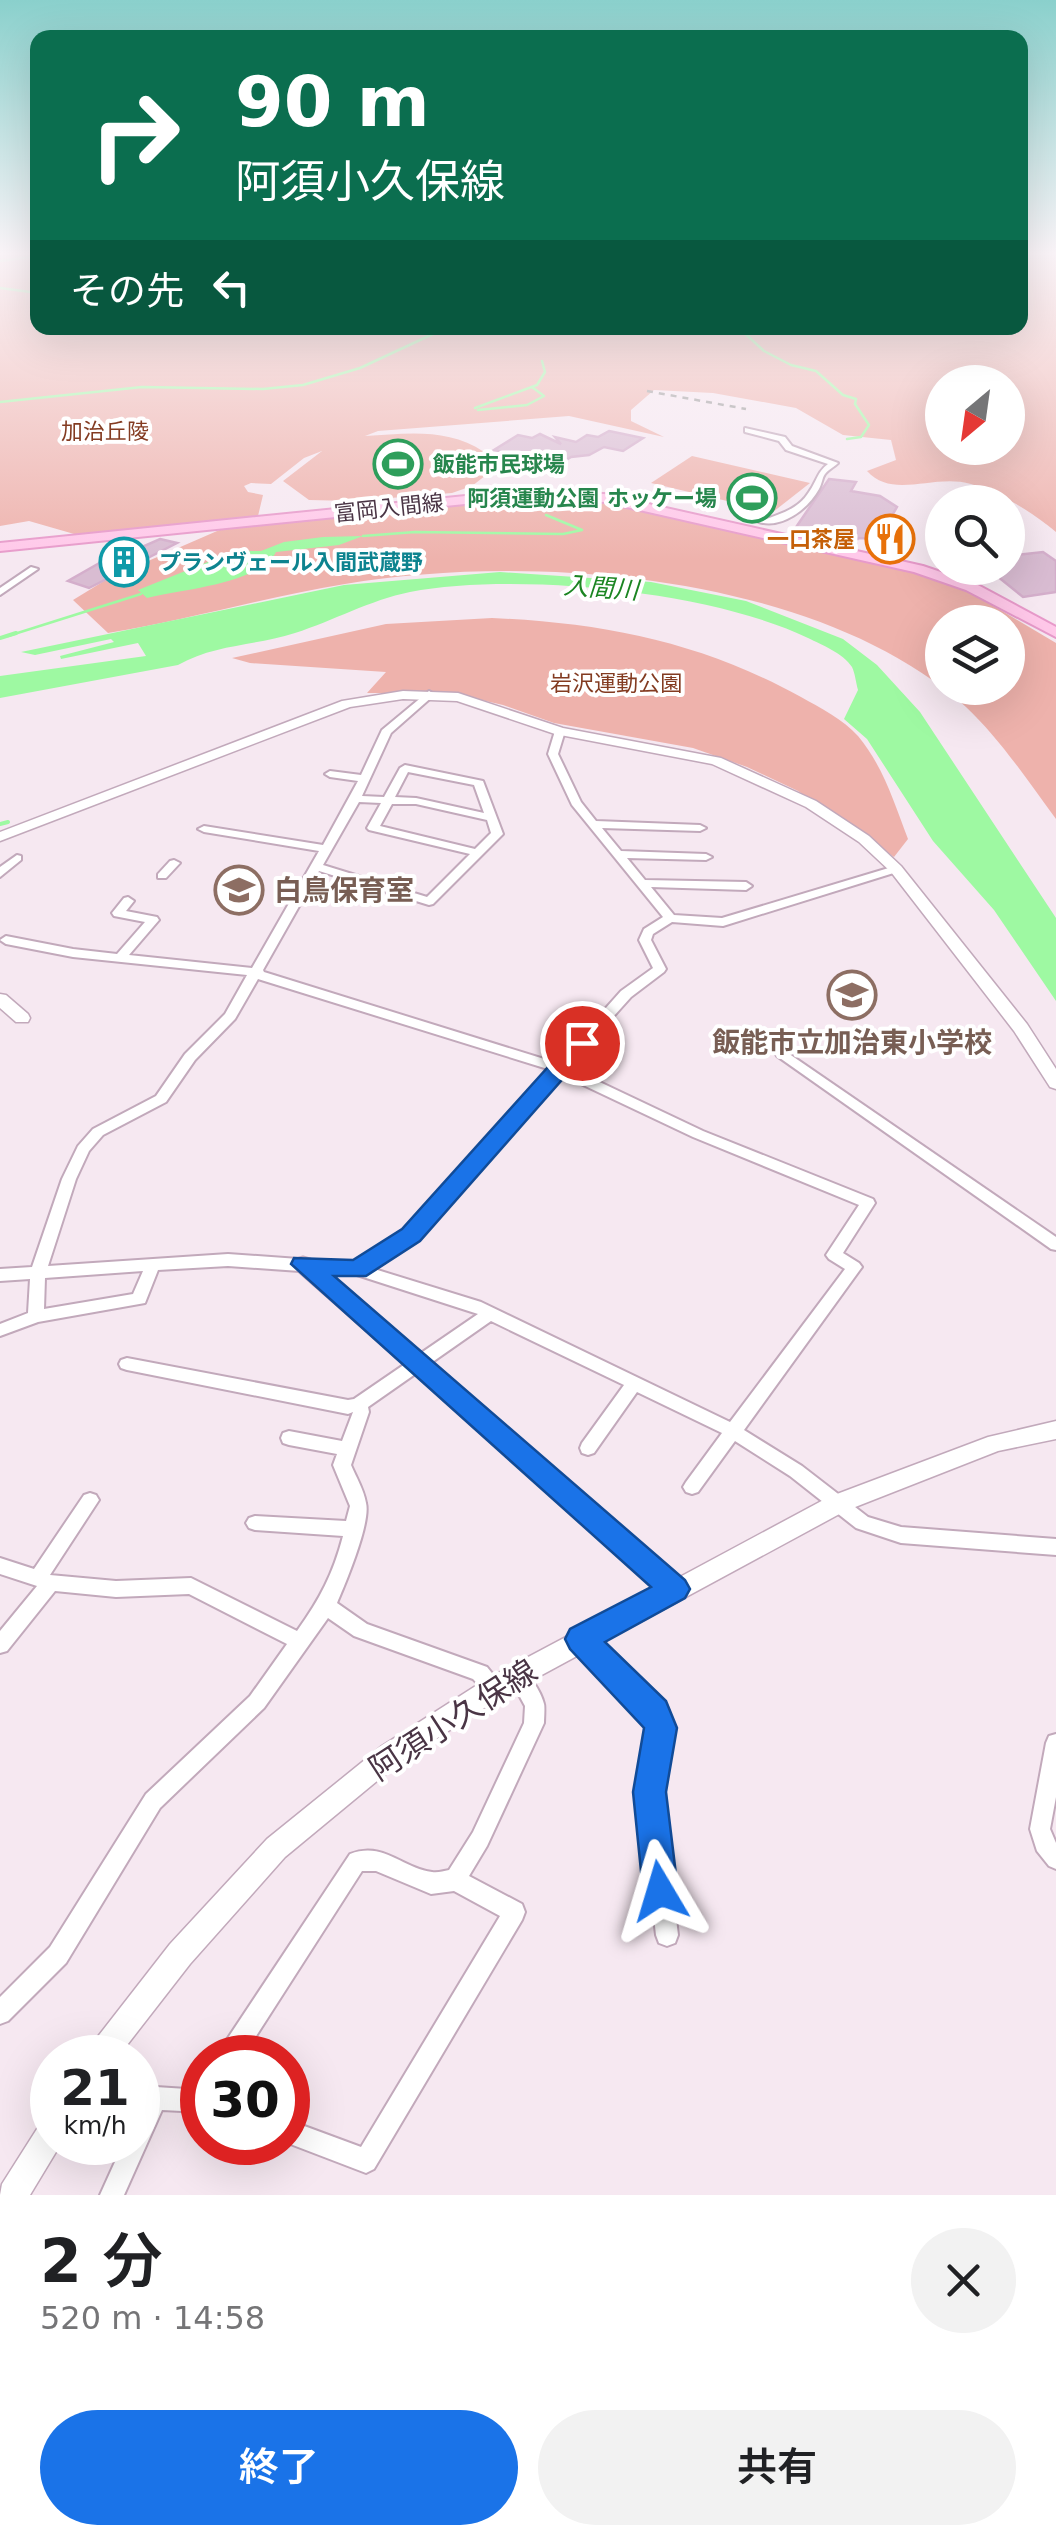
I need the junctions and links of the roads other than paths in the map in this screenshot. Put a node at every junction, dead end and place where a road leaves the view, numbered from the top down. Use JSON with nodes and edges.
{"nodes":[{"id":1,"x":748,"y":430,"type":"dead end"},
{"id":2,"x":763,"y":522,"type":"dead end"},
{"id":3,"x":0,"y":547,"type":"edge"},
{"id":4,"x":34,"y":569,"type":"dead end"},
{"id":5,"x":0,"y":592,"type":"edge"},
{"id":6,"x":1056,"y":634,"type":"edge"},
{"id":7,"x":428,"y":694,"type":"junction"},
{"id":8,"x":560,"y":731,"type":"junction"},
{"id":9,"x":330,"y":774,"type":"dead end"},
{"id":10,"x":363,"y":778,"type":"junction"},
{"id":11,"x":355,"y":799,"type":"junction"},
{"id":12,"x":388,"y":800,"type":"junction"},
{"id":13,"x":491,"y":818,"type":"junction"},
{"id":14,"x":594,"y":824,"type":"junction"},
{"id":15,"x":700,"y":828,"type":"dead end"},
{"id":16,"x":204,"y":829,"type":"dead end"},
{"id":17,"x":0,"y":837,"type":"edge"},
{"id":18,"x":327,"y":849,"type":"junction"},
{"id":19,"x":478,"y":853,"type":"junction"},
{"id":20,"x":619,"y":854,"type":"junction"},
{"id":21,"x":706,"y":857,"type":"dead end"},
{"id":22,"x":17,"y":858,"type":"dead end"},
{"id":23,"x":174,"y":863,"type":"dead end"},
{"id":24,"x":318,"y":866,"type":"junction"},
{"id":25,"x":896,"y":869,"type":"junction"},
{"id":26,"x":0,"y":873,"type":"edge"},
{"id":27,"x":162,"y":876,"type":"dead end"},
{"id":28,"x":642,"y":883,"type":"junction"},
{"id":29,"x":746,"y":886,"type":"dead end"},
{"id":30,"x":128,"y":900,"type":"dead end"},
{"id":31,"x":670,"y":918,"type":"junction"},
{"id":32,"x":2,"y":936,"type":"edge"},
{"id":33,"x":121,"y":958,"type":"junction"},
{"id":34,"x":258,"y":973,"type":"junction"},
{"id":35,"x":0,"y":999,"type":"edge"},
{"id":36,"x":22,"y":1018,"type":"dead end"},
{"id":37,"x":782,"y":1053,"type":"dead end"},
{"id":38,"x":559,"y":1068,"type":"junction"},
{"id":39,"x":1056,"y":1083,"type":"edge"},
{"id":40,"x":1056,"y":1245,"type":"edge"},
{"id":41,"x":303,"y":1264,"type":"junction"},
{"id":42,"x":152,"y":1267,"type":"junction"},
{"id":43,"x":357,"y":1269,"type":"junction"},
{"id":44,"x":38,"y":1273,"type":"junction"},
{"id":45,"x":0,"y":1276,"type":"edge"},
{"id":46,"x":491,"y":1313,"type":"junction"},
{"id":47,"x":36,"y":1316,"type":"junction"},
{"id":48,"x":0,"y":1330,"type":"edge"},
{"id":49,"x":416,"y":1363,"type":"junction"},
{"id":50,"x":127,"y":1364,"type":"dead end"},
{"id":51,"x":634,"y":1384,"type":"junction"},
{"id":52,"x":359,"y":1404,"type":"junction"},
{"id":53,"x":732,"y":1430,"type":"junction"},
{"id":54,"x":1056,"y":1430,"type":"edge"},
{"id":55,"x":288,"y":1438,"type":"dead end"},
{"id":56,"x":588,"y":1448,"type":"dead end"},
{"id":57,"x":348,"y":1449,"type":"junction"},
{"id":58,"x":692,"y":1487,"type":"dead end"},
{"id":59,"x":90,"y":1500,"type":"dead end"},
{"id":60,"x":837,"y":1504,"type":"junction"},
{"id":61,"x":255,"y":1523,"type":"dead end"},
{"id":62,"x":355,"y":1530,"type":"junction"},
{"id":63,"x":1056,"y":1547,"type":"edge"},
{"id":64,"x":0,"y":1566,"type":"edge"},
{"id":65,"x":45,"y":1580,"type":"junction"},
{"id":66,"x":675,"y":1589,"type":"junction"},
{"id":67,"x":326,"y":1606,"type":"junction"},
{"id":68,"x":581,"y":1639,"type":"junction"},
{"id":69,"x":302,"y":1642,"type":"junction"},
{"id":70,"x":0,"y":1645,"type":"edge"},
{"id":71,"x":518,"y":1674,"type":"junction"},
{"id":72,"x":494,"y":1688,"type":"junction"},
{"id":73,"x":1056,"y":1743,"type":"edge"},
{"id":74,"x":1052,"y":1771,"type":"edge"},
{"id":75,"x":1056,"y":1859,"type":"edge"},
{"id":76,"x":456,"y":1880,"type":"junction"},
{"id":77,"x":667,"y":1935,"type":"dead end"},
{"id":78,"x":0,"y":2013,"type":"edge"},
{"id":79,"x":117,"y":2035,"type":"edge"},
{"id":80,"x":243,"y":2035,"type":"edge"},
{"id":81,"x":310,"y":2140,"type":"edge"},
{"id":82,"x":31,"y":2165,"type":"edge"},
{"id":83,"x":126,"y":2165,"type":"edge"},
{"id":84,"x":13,"y":2195,"type":"edge"},
{"id":85,"x":112,"y":2195,"type":"edge"}],
"edges":[{"from":1,"to":2,"type":"street"},
{"from":3,"to":6,"type":"main road","name":"富岡入間線"},
{"from":4,"to":5,"type":"street"},
{"from":7,"to":8,"type":"street"},
{"from":7,"to":10,"type":"street"},
{"from":7,"to":17,"type":"street"},
{"from":8,"to":14,"type":"street"},
{"from":8,"to":25,"type":"street"},
{"from":9,"to":10,"type":"street"},
{"from":10,"to":11,"type":"street"},
{"from":11,"to":12,"type":"street"},
{"from":11,"to":18,"type":"street"},
{"from":12,"to":13,"type":"street"},
{"from":12,"to":13,"type":"street"},
{"from":12,"to":19,"type":"street"},
{"from":13,"to":19,"type":"street"},
{"from":14,"to":15,"type":"street"},
{"from":14,"to":20,"type":"street"},
{"from":16,"to":18,"type":"street"},
{"from":18,"to":24,"type":"street"},
{"from":19,"to":24,"type":"street"},
{"from":20,"to":21,"type":"street"},
{"from":20,"to":28,"type":"street"},
{"from":22,"to":26,"type":"street"},
{"from":23,"to":27,"type":"street"},
{"from":24,"to":34,"type":"street"},
{"from":25,"to":31,"type":"street"},
{"from":25,"to":39,"type":"street"},
{"from":28,"to":29,"type":"street"},
{"from":28,"to":31,"type":"street"},
{"from":30,"to":33,"type":"street"},
{"from":31,"to":38,"type":"street"},
{"from":32,"to":33,"type":"street"},
{"from":33,"to":34,"type":"street"},
{"from":34,"to":38,"type":"street"},
{"from":34,"to":44,"type":"street"},
{"from":35,"to":36,"type":"street"},
{"from":37,"to":40,"type":"street"},
{"from":38,"to":43,"type":"street"},
{"from":38,"to":53,"type":"street"},
{"from":41,"to":42,"type":"street"},
{"from":41,"to":43,"type":"street"},
{"from":41,"to":49,"type":"street"},
{"from":42,"to":44,"type":"street"},
{"from":42,"to":47,"type":"street"},
{"from":43,"to":46,"type":"street"},
{"from":44,"to":45,"type":"street"},
{"from":44,"to":47,"type":"street"},
{"from":46,"to":49,"type":"street"},
{"from":46,"to":51,"type":"street"},
{"from":47,"to":48,"type":"street"},
{"from":49,"to":52,"type":"street"},
{"from":49,"to":66,"type":"street"},
{"from":50,"to":52,"type":"street"},
{"from":51,"to":53,"type":"street"},
{"from":51,"to":56,"type":"street"},
{"from":52,"to":57,"type":"street"},
{"from":53,"to":58,"type":"street"},
{"from":53,"to":60,"type":"street"},
{"from":54,"to":60,"type":"street","name":"阿須小久保線"},
{"from":55,"to":57,"type":"street"},
{"from":57,"to":62,"type":"street"},
{"from":59,"to":65,"type":"street"},
{"from":60,"to":63,"type":"street"},
{"from":60,"to":66,"type":"street","name":"阿須小久保線"},
{"from":61,"to":62,"type":"street"},
{"from":62,"to":67,"type":"street"},
{"from":64,"to":65,"type":"street"},
{"from":65,"to":69,"type":"street"},
{"from":65,"to":70,"type":"street"},
{"from":66,"to":68,"type":"street","name":"阿須小久保線"},
{"from":67,"to":69,"type":"street"},
{"from":67,"to":72,"type":"street"},
{"from":68,"to":71,"type":"street","name":"阿須小久保線"},
{"from":68,"to":77,"type":"street"},
{"from":69,"to":78,"type":"street"},
{"from":71,"to":72,"type":"street","name":"阿須小久保線"},
{"from":71,"to":76,"type":"street"},
{"from":72,"to":79,"type":"street","name":"阿須小久保線"},
{"from":73,"to":74,"type":"street"},
{"from":74,"to":75,"type":"street"},
{"from":76,"to":80,"type":"street"},
{"from":76,"to":81,"type":"street"},
{"from":82,"to":84,"type":"street"},
{"from":83,"to":85,"type":"street"}]}
